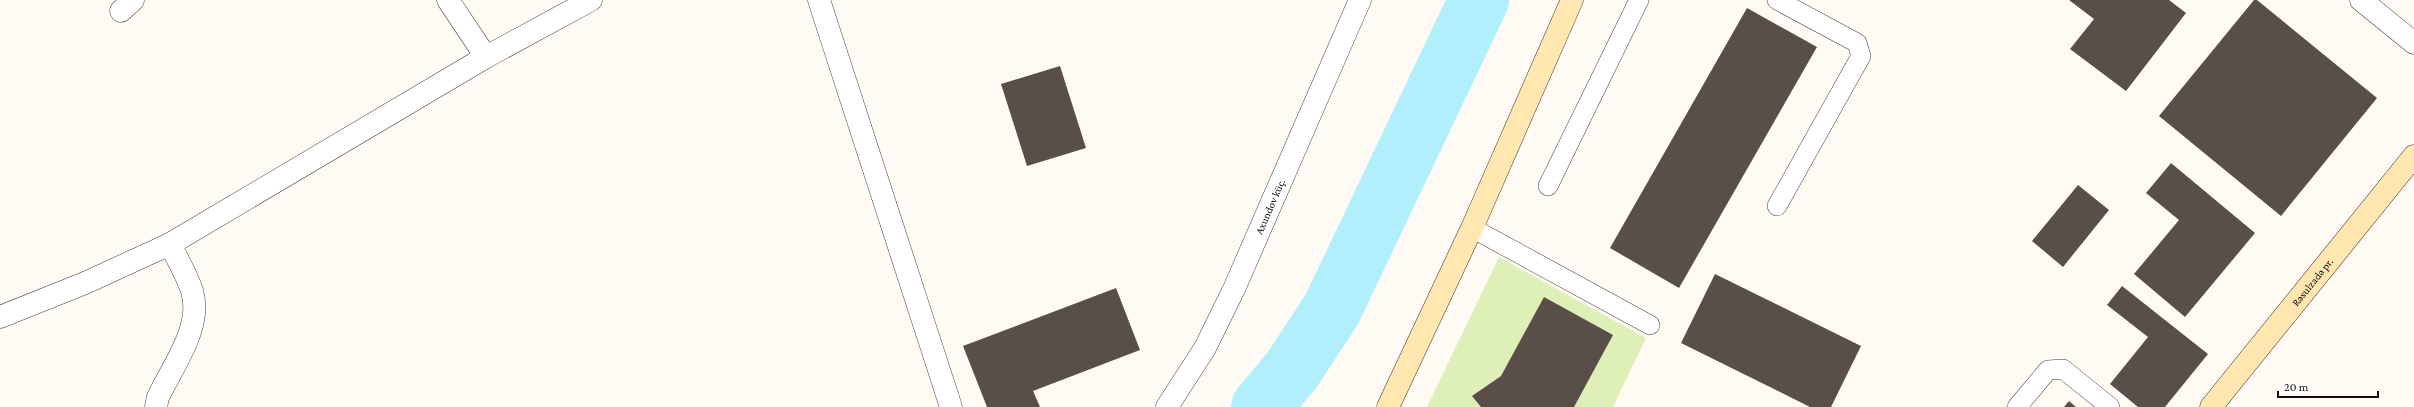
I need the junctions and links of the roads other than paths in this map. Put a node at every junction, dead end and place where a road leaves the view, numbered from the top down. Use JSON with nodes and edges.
{"nodes":[{"id":1,"x":448,"y":0,"type":"edge"},
{"id":2,"x":591,"y":0,"type":"edge"},
{"id":3,"x":818,"y":0,"type":"edge"},
{"id":4,"x":1360,"y":0,"type":"edge"},
{"id":5,"x":1572,"y":0,"type":"edge"},
{"id":6,"x":1639,"y":0,"type":"edge"},
{"id":7,"x":1776,"y":0,"type":"edge"},
{"id":8,"x":2361,"y":0,"type":"edge"},
{"id":9,"x":2414,"y":43,"type":"edge"},
{"id":10,"x":486,"y":57,"type":"junction"},
{"id":11,"x":2414,"y":156,"type":"edge"},
{"id":12,"x":1548,"y":186,"type":"dead end"},
{"id":13,"x":1777,"y":206,"type":"dead end"},
{"id":14,"x":1472,"y":228,"type":"junction"},
{"id":15,"x":170,"y":244,"type":"junction"},
{"id":16,"x":0,"y":317,"type":"edge"},
{"id":17,"x":1650,"y":325,"type":"dead end"},
{"id":18,"x":1389,"y":406,"type":"edge"},
{"id":19,"x":2213,"y":406,"type":"edge"},
{"id":20,"x":156,"y":407,"type":"edge"},
{"id":21,"x":951,"y":407,"type":"edge"},
{"id":22,"x":1167,"y":407,"type":"edge"},
{"id":23,"x":2017,"y":407,"type":"edge"},
{"id":24,"x":2110,"y":407,"type":"edge"}],
"edges":[{"from":1,"to":10,"type":"street"},
{"from":2,"to":10,"type":"street"},
{"from":3,"to":21,"type":"street"},
{"from":4,"to":22,"type":"street","name":"Axundov küç."},
{"from":5,"to":14,"type":"street"},
{"from":6,"to":12,"type":"lane"},
{"from":7,"to":13,"type":"lane"},
{"from":8,"to":9,"type":"street"},
{"from":10,"to":15,"type":"street"},
{"from":11,"to":19,"type":"street","name":"Rəsulzadə pr."},
{"from":14,"to":17,"type":"lane"},
{"from":14,"to":18,"type":"street"},
{"from":15,"to":16,"type":"street"},
{"from":15,"to":20,"type":"street"},
{"from":23,"to":24,"type":"lane"}]}
